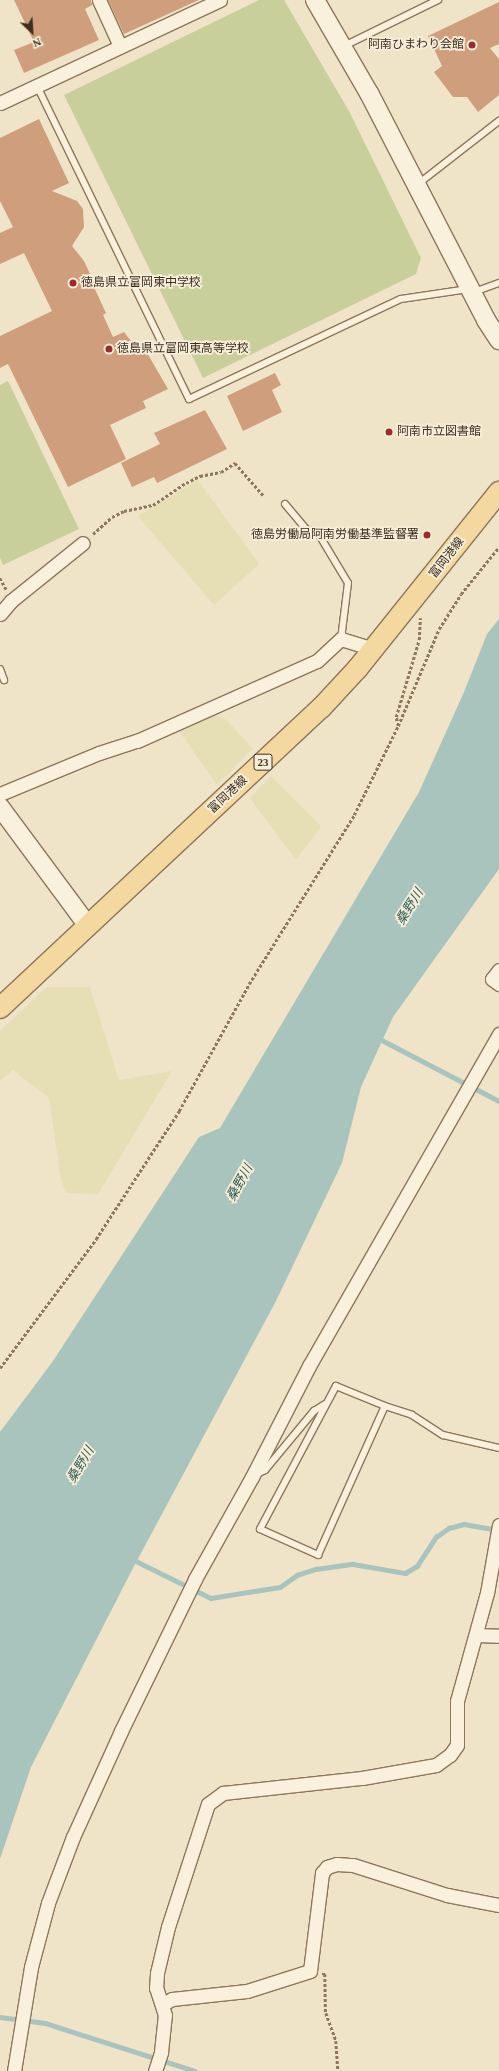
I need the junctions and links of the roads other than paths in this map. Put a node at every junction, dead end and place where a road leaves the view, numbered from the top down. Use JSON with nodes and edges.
{"nodes":[{"id":1,"x":99,"y":0,"type":"edge"},
{"id":2,"x":220,"y":0,"type":"edge"},
{"id":3,"x":315,"y":0,"type":"edge"},
{"id":4,"x":438,"y":0,"type":"edge"},
{"id":5,"x":120,"y":46,"type":"junction"},
{"id":6,"x":342,"y":47,"type":"junction"},
{"id":7,"x":37,"y":86,"type":"junction"},
{"id":8,"x":0,"y":103,"type":"edge"},
{"id":9,"x":499,"y":121,"type":"edge"},
{"id":10,"x":417,"y":185,"type":"junction"},
{"id":11,"x":499,"y":284,"type":"edge"},
{"id":12,"x":471,"y":291,"type":"junction"},
{"id":13,"x":499,"y":340,"type":"edge"},
{"id":14,"x":499,"y":492,"type":"edge"},
{"id":15,"x":285,"y":504,"type":"dead end"},
{"id":16,"x":83,"y":543,"type":"road end"},
{"id":17,"x":0,"y":614,"type":"edge"},
{"id":18,"x":341,"y":639,"type":"junction"},
{"id":19,"x":373,"y":650,"type":"junction"},
{"id":20,"x":0,"y":669,"type":"edge"},
{"id":21,"x":4,"y":680,"type":"dead end"},
{"id":22,"x":0,"y":794,"type":"edge"},
{"id":23,"x":0,"y":806,"type":"edge"},
{"id":24,"x":88,"y":926,"type":"junction"},
{"id":25,"x":499,"y":970,"type":"edge"},
{"id":26,"x":499,"y":984,"type":"edge"},
{"id":27,"x":0,"y":1008,"type":"edge"},
{"id":28,"x":499,"y":1034,"type":"edge"},
{"id":29,"x":326,"y":1404,"type":"junction"},
{"id":30,"x":385,"y":1406,"type":"junction"},
{"id":31,"x":499,"y":1448,"type":"edge"},
{"id":32,"x":252,"y":1477,"type":"junction"},
{"id":33,"x":498,"y":1531,"type":"edge"},
{"id":34,"x":476,"y":1635,"type":"junction"},
{"id":35,"x":499,"y":1636,"type":"edge"},
{"id":36,"x":499,"y":1905,"type":"edge"},
{"id":37,"x":163,"y":2004,"type":"junction"},
{"id":38,"x":159,"y":2065,"type":"edge"},
{"id":39,"x":14,"y":2071,"type":"edge"}],
"edges":[{"from":1,"to":5,"type":"street"},
{"from":2,"to":5,"type":"street"},
{"from":3,"to":6,"type":"street"},
{"from":4,"to":6,"type":"lane"},
{"from":5,"to":7,"type":"street"},
{"from":6,"to":10,"type":"street"},
{"from":7,"to":8,"type":"street"},
{"from":7,"to":12,"type":"lane"},
{"from":9,"to":10,"type":"lane"},
{"from":10,"to":12,"type":"street"},
{"from":11,"to":12,"type":"lane"},
{"from":12,"to":13,"type":"street"},
{"from":14,"to":19,"type":"main road","name":"富岡港線","number":"23"},
{"from":15,"to":18,"type":"lane"},
{"from":16,"to":17,"type":"street"},
{"from":18,"to":19,"type":"street"},
{"from":18,"to":22,"type":"street"},
{"from":19,"to":24,"type":"main road","name":"富岡港線","number":"23"},
{"from":20,"to":21,"type":"lane"},
{"from":23,"to":24,"type":"street"},
{"from":24,"to":27,"type":"main road","name":"富岡港線","number":"23"},
{"from":25,"to":26,"type":"street"},
{"from":28,"to":32,"type":"street"},
{"from":29,"to":30,"type":"lane"},
{"from":29,"to":30,"type":"lane"},
{"from":29,"to":32,"type":"lane"},
{"from":30,"to":31,"type":"lane"},
{"from":32,"to":39,"type":"street"},
{"from":33,"to":34,"type":"street"},
{"from":34,"to":35,"type":"street"},
{"from":34,"to":37,"type":"street"},
{"from":36,"to":37,"type":"street"},
{"from":37,"to":38,"type":"street"}]}
